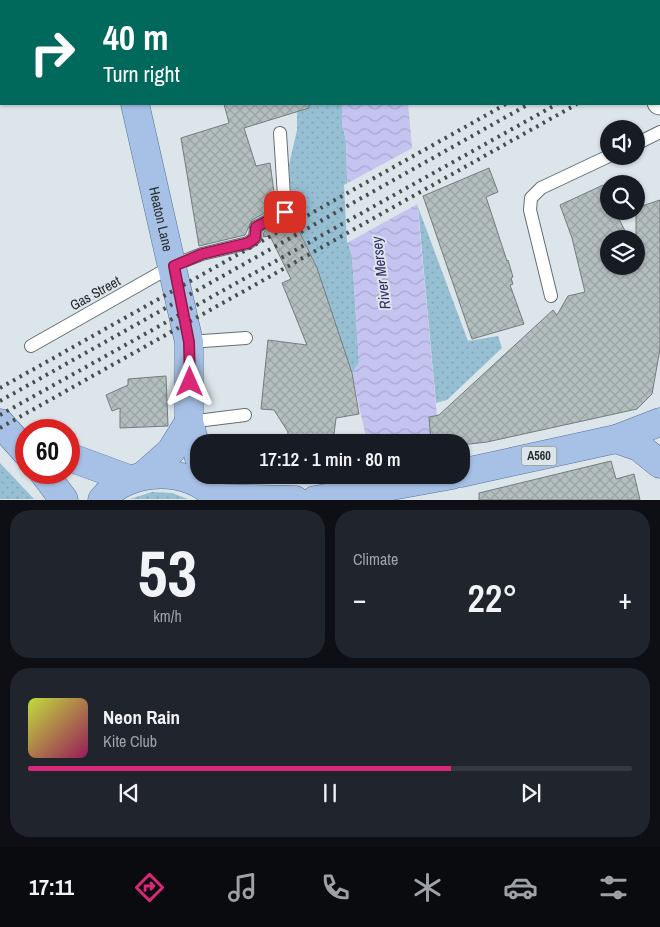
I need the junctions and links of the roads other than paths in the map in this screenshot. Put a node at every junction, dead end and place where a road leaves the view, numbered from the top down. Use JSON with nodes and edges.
{"nodes":[{"id":1,"x":135,"y":105,"type":"edge"},
{"id":2,"x":660,"y":132,"type":"edge"},
{"id":3,"x":280,"y":133,"type":"dead end"},
{"id":4,"x":645,"y":140,"type":"edge"},
{"id":5,"x":600,"y":160,"type":"edge"},
{"id":6,"x":174,"y":266,"type":"junction"},
{"id":7,"x":551,"y":296,"type":"dead end"},
{"id":8,"x":246,"y":338,"type":"dead end"},
{"id":9,"x":189,"y":342,"type":"junction"},
{"id":10,"x":31,"y":346,"type":"dead end"},
{"id":11,"x":245,"y":415,"type":"dead end"},
{"id":12,"x":190,"y":422,"type":"junction"},
{"id":13,"x":660,"y":422,"type":"edge"},
{"id":14,"x":193,"y":434,"type":"edge"},
{"id":15,"x":616,"y":439,"type":"junction"},
{"id":16,"x":80,"y":460,"type":"edge"},
{"id":17,"x":660,"y":464,"type":"edge"},
{"id":18,"x":470,"y":471,"type":"edge"},
{"id":19,"x":137,"y":477,"type":"junction"},
{"id":20,"x":52,"y":484,"type":"edge"},
{"id":21,"x":404,"y":484,"type":"edge"},
{"id":22,"x":212,"y":491,"type":"edge"},
{"id":23,"x":64,"y":500,"type":"edge"},
{"id":24,"x":102,"y":500,"type":"edge"},
{"id":25,"x":294,"y":500,"type":"edge"},
{"id":26,"x":315,"y":500,"type":"edge"}],
"edges":[{"from":1,"to":6,"type":"main road","name":"Heaton Lane"},
{"from":2,"to":4,"type":"lane"},
{"from":3,"to":6,"type":"lane","name":"Gas Street"},
{"from":5,"to":7,"type":"lane"},
{"from":6,"to":9,"type":"main road","name":"Heaton Lane"},
{"from":6,"to":10,"type":"lane","name":"Gas Street"},
{"from":8,"to":9,"type":"lane"},
{"from":9,"to":12,"type":"main road","name":"Heaton Lane"},
{"from":11,"to":12,"type":"lane"},
{"from":12,"to":14,"type":"main road","name":"Heaton Lane"},
{"from":12,"to":19,"type":"main road"},
{"from":13,"to":15,"type":"main road","number":"A560"},
{"from":15,"to":17,"type":"main road"},
{"from":15,"to":18,"type":"main road","number":"A560"},
{"from":16,"to":19,"type":"main road"},
{"from":19,"to":22,"type":"main road"},
{"from":19,"to":24,"type":"main road"},
{"from":20,"to":23,"type":"main road"},
{"from":21,"to":26,"type":"main road"},
{"from":22,"to":25,"type":"main road"}]}
